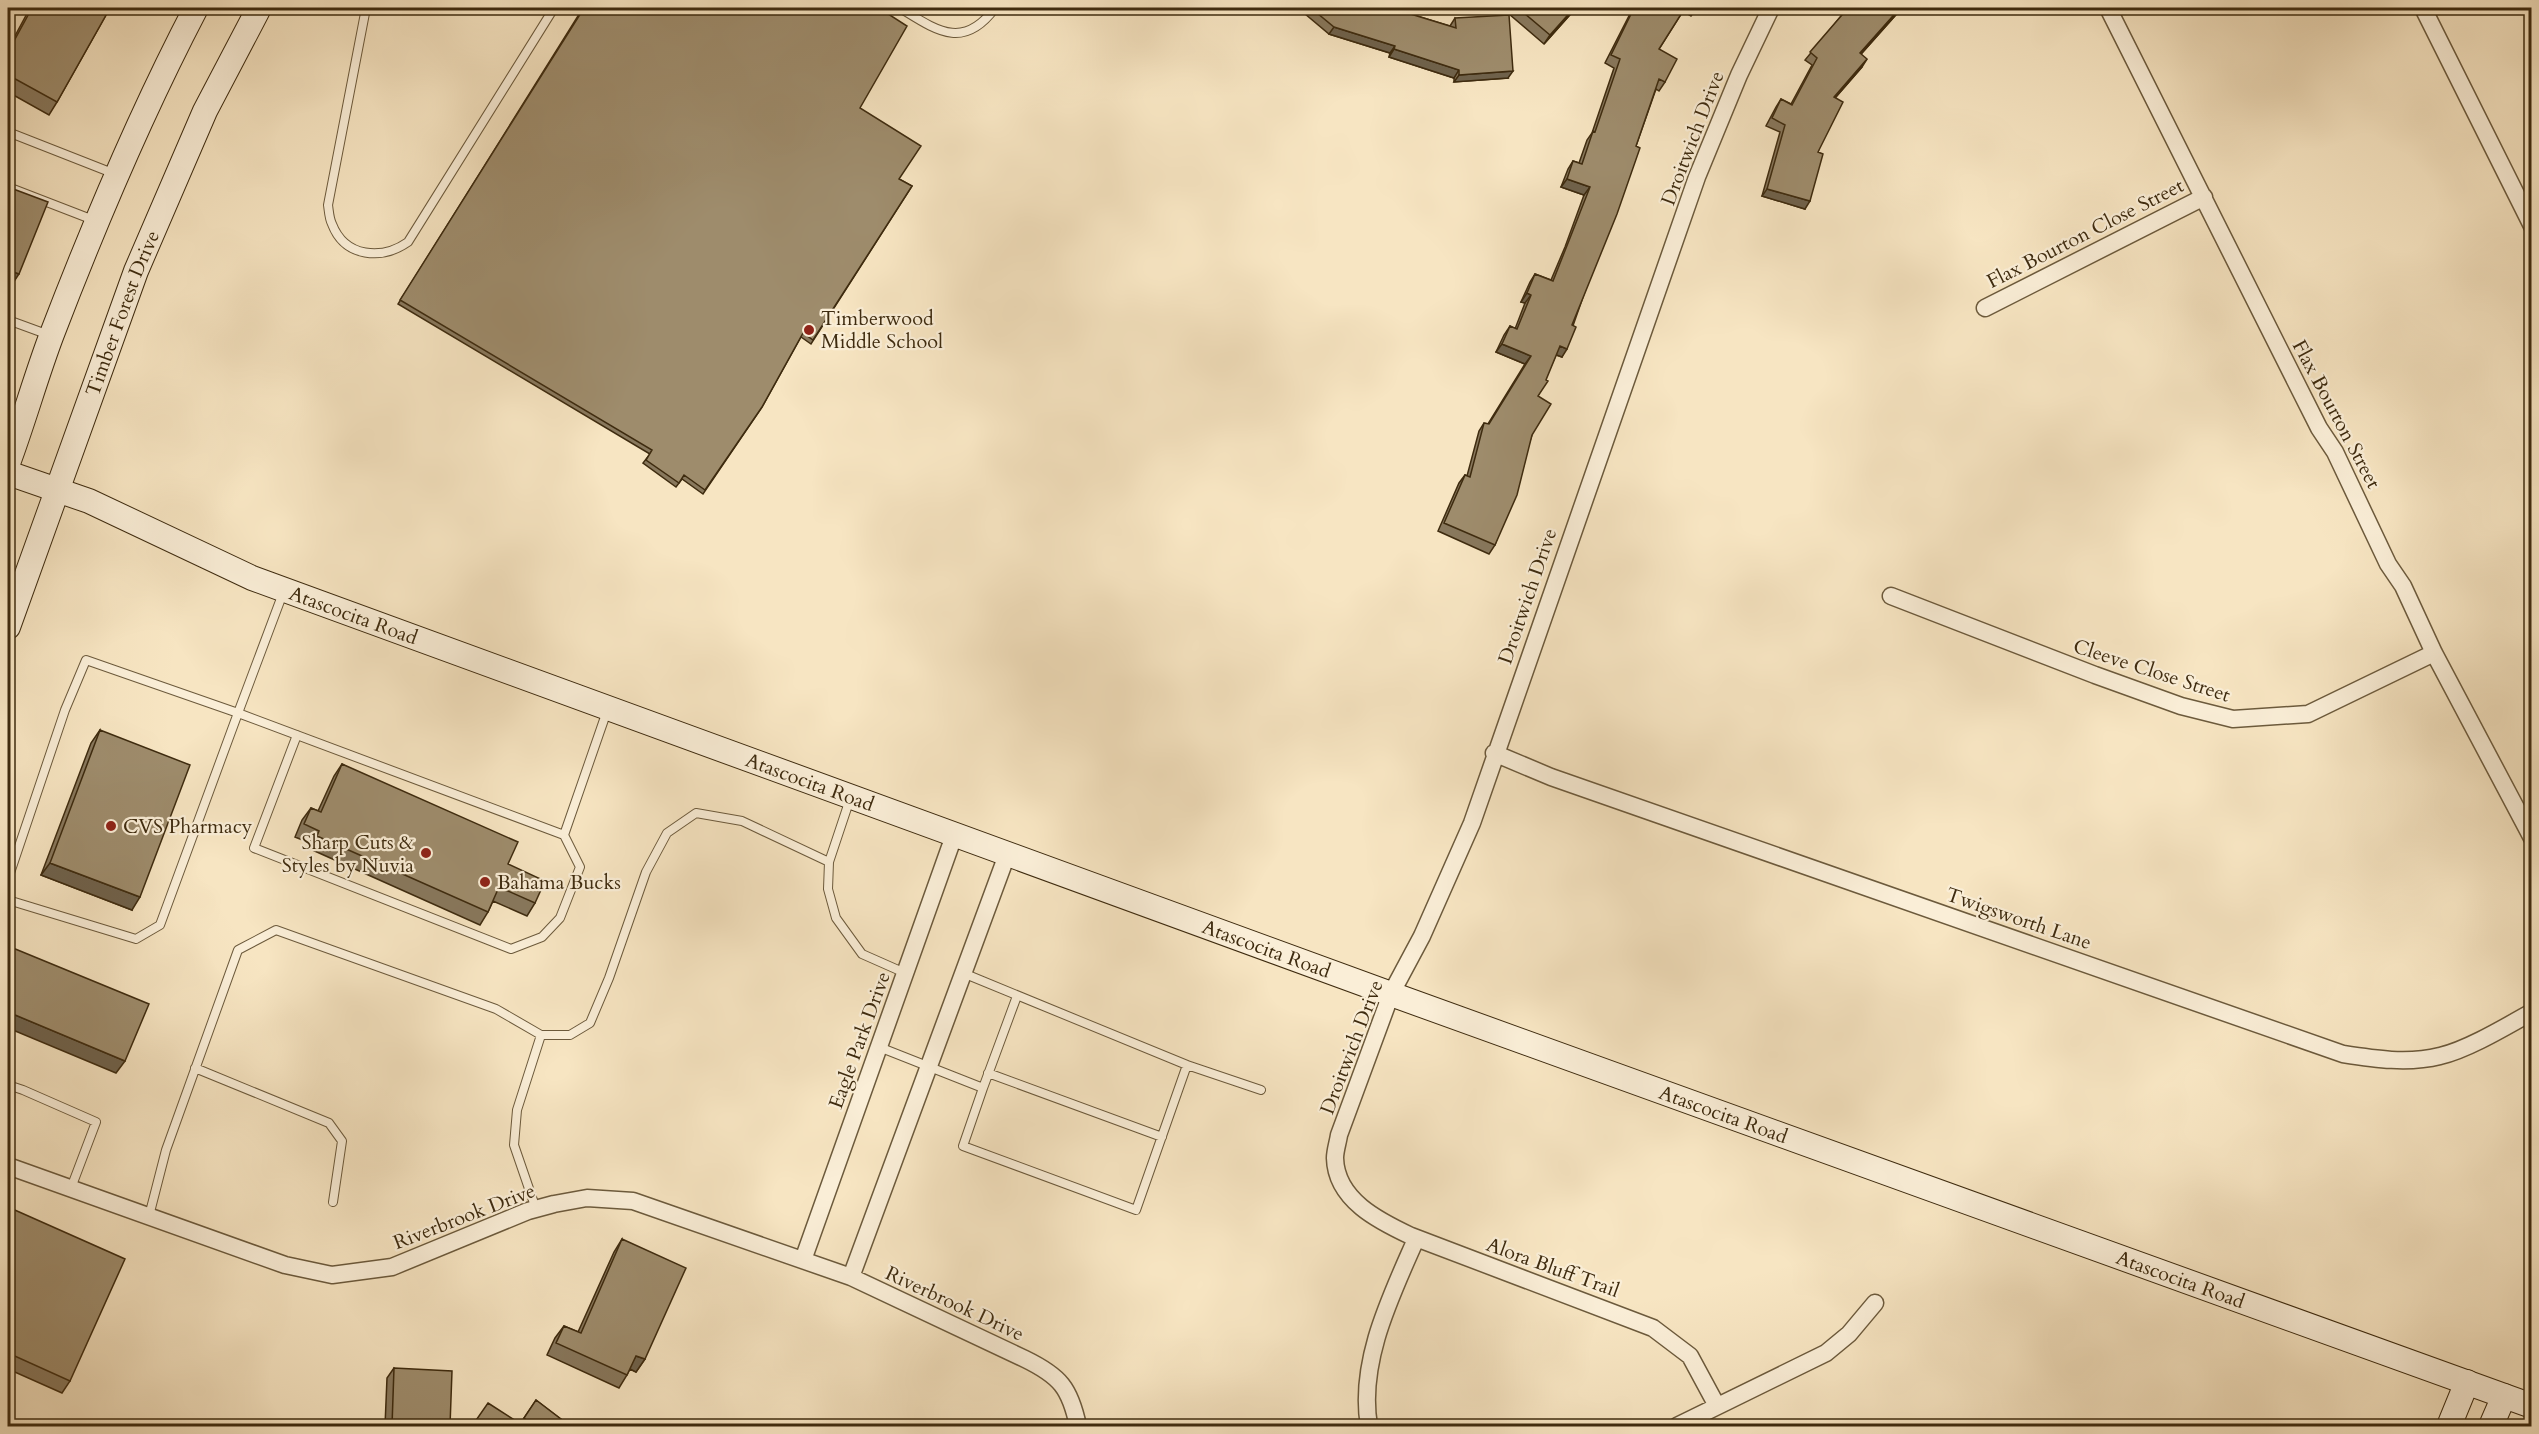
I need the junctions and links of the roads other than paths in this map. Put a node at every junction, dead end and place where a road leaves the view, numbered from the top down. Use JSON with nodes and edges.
{"nodes":[{"id":1,"x":196,"y":8,"type":"edge"},
{"id":2,"x":259,"y":8,"type":"edge"},
{"id":3,"x":366,"y":8,"type":"edge"},
{"id":4,"x":554,"y":8,"type":"edge"},
{"id":5,"x":900,"y":8,"type":"edge"},
{"id":6,"x":994,"y":8,"type":"edge"},
{"id":7,"x":1771,"y":8,"type":"edge"},
{"id":8,"x":2108,"y":8,"type":"edge"},
{"id":9,"x":2423,"y":8,"type":"edge"},
{"id":10,"x":8,"y":132,"type":"edge"},
{"id":11,"x":115,"y":174,"type":"junction"},
{"id":12,"x":8,"y":187,"type":"edge"},
{"id":13,"x":2204,"y":197,"type":"junction"},
{"id":14,"x":97,"y":221,"type":"junction"},
{"id":15,"x":2532,"y":226,"type":"edge"},
{"id":16,"x":1985,"y":308,"type":"dead end"},
{"id":17,"x":8,"y":320,"type":"edge"},
{"id":18,"x":51,"y":336,"type":"junction"},
{"id":19,"x":8,"y":463,"type":"edge"},
{"id":20,"x":8,"y":473,"type":"edge"},
{"id":21,"x":57,"y":490,"type":"junction"},
{"id":22,"x":285,"y":590,"type":"junction"},
{"id":23,"x":1891,"y":596,"type":"dead end"},
{"id":24,"x":8,"y":627,"type":"edge"},
{"id":25,"x":2434,"y":653,"type":"junction"},
{"id":26,"x":608,"y":707,"type":"junction"},
{"id":27,"x":238,"y":713,"type":"junction"},
{"id":28,"x":297,"y":735,"type":"junction"},
{"id":29,"x":1494,"y":753,"type":"junction"},
{"id":30,"x":851,"y":795,"type":"junction"},
{"id":31,"x":955,"y":833,"type":"junction"},
{"id":32,"x":564,"y":835,"type":"junction"},
{"id":33,"x":2532,"y":838,"type":"edge"},
{"id":34,"x":1008,"y":852,"type":"junction"},
{"id":35,"x":829,"y":862,"type":"junction"},
{"id":36,"x":8,"y":879,"type":"edge"},
{"id":37,"x":8,"y":900,"type":"edge"},
{"id":38,"x":905,"y":973,"type":"junction"},
{"id":39,"x":963,"y":973,"type":"junction"},
{"id":40,"x":1391,"y":994,"type":"junction"},
{"id":41,"x":1017,"y":996,"type":"junction"},
{"id":42,"x":2532,"y":1012,"type":"edge"},
{"id":43,"x":540,"y":1035,"type":"junction"},
{"id":44,"x":879,"y":1047,"type":"junction"},
{"id":45,"x":1187,"y":1065,"type":"junction"},
{"id":46,"x":929,"y":1067,"type":"junction"},
{"id":47,"x":195,"y":1068,"type":"junction"},
{"id":48,"x":988,"y":1073,"type":"junction"},
{"id":49,"x":8,"y":1085,"type":"edge"},
{"id":50,"x":983,"y":1088,"type":"junction"},
{"id":51,"x":1261,"y":1090,"type":"dead end"},
{"id":52,"x":1162,"y":1137,"type":"junction"},
{"id":53,"x":8,"y":1166,"type":"edge"},
{"id":54,"x":71,"y":1188,"type":"junction"},
{"id":55,"x":1349,"y":1195,"type":"joint"},
{"id":56,"x":333,"y":1202,"type":"dead end"},
{"id":57,"x":536,"y":1209,"type":"junction"},
{"id":58,"x":149,"y":1216,"type":"junction"},
{"id":59,"x":1416,"y":1239,"type":"junction"},
{"id":60,"x":803,"y":1260,"type":"junction"},
{"id":61,"x":851,"y":1277,"type":"junction"},
{"id":62,"x":1875,"y":1303,"type":"dead end"},
{"id":63,"x":2467,"y":1382,"type":"junction"},
{"id":64,"x":2504,"y":1396,"type":"junction"},
{"id":65,"x":1717,"y":1406,"type":"junction"},
{"id":66,"x":2532,"y":1406,"type":"edge"},
{"id":67,"x":1078,"y":1426,"type":"edge"},
{"id":68,"x":1369,"y":1426,"type":"edge"},
{"id":69,"x":1677,"y":1426,"type":"edge"},
{"id":70,"x":2449,"y":1426,"type":"edge"},
{"id":71,"x":2492,"y":1426,"type":"edge"}],
"edges":[{"from":1,"to":11,"type":"main road"},
{"from":2,"to":21,"type":"main road","name":"Timber Forest Drive"},
{"from":3,"to":4,"type":"lane"},
{"from":5,"to":6,"type":"lane"},
{"from":7,"to":29,"type":"street","name":"Droitwich Drive"},
{"from":8,"to":13,"type":"street","name":"Flax Bourton Street"},
{"from":9,"to":15,"type":"street"},
{"from":10,"to":11,"type":"lane"},
{"from":11,"to":14,"type":"main road"},
{"from":12,"to":14,"type":"lane"},
{"from":13,"to":16,"type":"street","name":"Flax Bourton Close Street"},
{"from":13,"to":25,"type":"street","name":"Flax Bourton Street"},
{"from":14,"to":18,"type":"main road"},
{"from":17,"to":18,"type":"lane"},
{"from":18,"to":19,"type":"main road"},
{"from":20,"to":21,"type":"main road","name":"Atascocita Road"},
{"from":21,"to":22,"type":"main road","name":"Atascocita Road"},
{"from":21,"to":24,"type":"main road","name":"Timber Forest Drive"},
{"from":22,"to":26,"type":"main road","name":"Atascocita Road"},
{"from":22,"to":27,"type":"lane"},
{"from":23,"to":25,"type":"street","name":"Cleeve Close Street"},
{"from":25,"to":33,"type":"street","name":"Flax Bourton Street"},
{"from":26,"to":30,"type":"main road","name":"Atascocita Road"},
{"from":26,"to":32,"type":"lane"},
{"from":27,"to":28,"type":"lane"},
{"from":27,"to":36,"type":"lane"},
{"from":27,"to":37,"type":"lane"},
{"from":28,"to":32,"type":"lane"},
{"from":28,"to":32,"type":"lane"},
{"from":29,"to":40,"type":"street","name":"Droitwich Drive"},
{"from":29,"to":42,"type":"street","name":"Twigsworth Lane"},
{"from":30,"to":31,"type":"main road","name":"Atascocita Road"},
{"from":30,"to":35,"type":"lane"},
{"from":31,"to":34,"type":"main road","name":"Atascocita Road"},
{"from":31,"to":38,"type":"street","name":"Eagle Park Drive"},
{"from":34,"to":39,"type":"street"},
{"from":34,"to":40,"type":"main road","name":"Atascocita Road"},
{"from":35,"to":38,"type":"lane"},
{"from":35,"to":43,"type":"lane"},
{"from":38,"to":44,"type":"street","name":"Eagle Park Drive"},
{"from":39,"to":41,"type":"lane"},
{"from":39,"to":46,"type":"street"},
{"from":40,"to":55,"type":"street","name":"Droitwich Drive"},
{"from":40,"to":63,"type":"main road","name":"Atascocita Road"},
{"from":41,"to":45,"type":"lane"},
{"from":41,"to":48,"type":"lane"},
{"from":43,"to":47,"type":"lane"},
{"from":43,"to":57,"type":"lane"},
{"from":44,"to":46,"type":"lane"},
{"from":44,"to":60,"type":"street","name":"Eagle Park Drive"},
{"from":45,"to":51,"type":"lane"},
{"from":45,"to":52,"type":"lane"},
{"from":46,"to":50,"type":"lane"},
{"from":46,"to":61,"type":"street"},
{"from":47,"to":56,"type":"lane"},
{"from":47,"to":58,"type":"lane"},
{"from":48,"to":50,"type":"lane"},
{"from":48,"to":52,"type":"lane"},
{"from":49,"to":54,"type":"lane"},
{"from":50,"to":52,"type":"lane"},
{"from":53,"to":54,"type":"street","name":"Riverbrook Drive"},
{"from":54,"to":58,"type":"street","name":"Riverbrook Drive"},
{"from":55,"to":59,"type":"street","name":"Alora Bluff Trail"},
{"from":57,"to":58,"type":"street","name":"Riverbrook Drive"},
{"from":57,"to":60,"type":"street","name":"Riverbrook Drive"},
{"from":59,"to":65,"type":"street","name":"Alora Bluff Trail"},
{"from":59,"to":68,"type":"street"},
{"from":60,"to":61,"type":"street","name":"Riverbrook Drive"},
{"from":61,"to":67,"type":"street","name":"Riverbrook Drive"},
{"from":62,"to":65,"type":"street"},
{"from":63,"to":64,"type":"main road","name":"Atascocita Road"},
{"from":63,"to":70,"type":"main road"},
{"from":64,"to":66,"type":"main road","name":"Atascocita Road"},
{"from":64,"to":71,"type":"main road"},
{"from":65,"to":69,"type":"street"}]}
